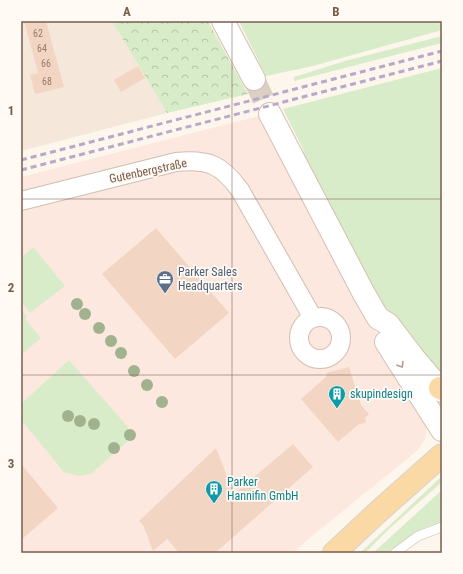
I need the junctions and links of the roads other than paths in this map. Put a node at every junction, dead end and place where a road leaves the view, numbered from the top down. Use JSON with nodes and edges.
{"nodes":[{"id":1,"x":223,"y":21,"type":"edge"},
{"id":2,"x":254,"y":80,"type":"tunnel mouth"},
{"id":3,"x":270,"y":114,"type":"tunnel mouth"},
{"id":4,"x":21,"y":201,"type":"edge"},
{"id":5,"x":313,"y":318,"type":"dead end"},
{"id":6,"x":378,"y":318,"type":"junction"},
{"id":7,"x":441,"y":389,"type":"edge"},
{"id":8,"x":442,"y":430,"type":"edge"},
{"id":9,"x":442,"y":455,"type":"edge"},
{"id":10,"x":442,"y":527,"type":"edge"},
{"id":11,"x":334,"y":553,"type":"edge"},
{"id":12,"x":395,"y":553,"type":"edge"}],
"edges":[{"from":1,"to":2,"type":"street"},
{"from":3,"to":6,"type":"street"},
{"from":4,"to":5,"type":"street","name":"Gutenbergstraße"},
{"from":6,"to":7,"type":"street"},
{"from":6,"to":8,"type":"street","one_way":true},
{"from":9,"to":11,"type":"main road"},
{"from":10,"to":12,"type":"lane"}]}
